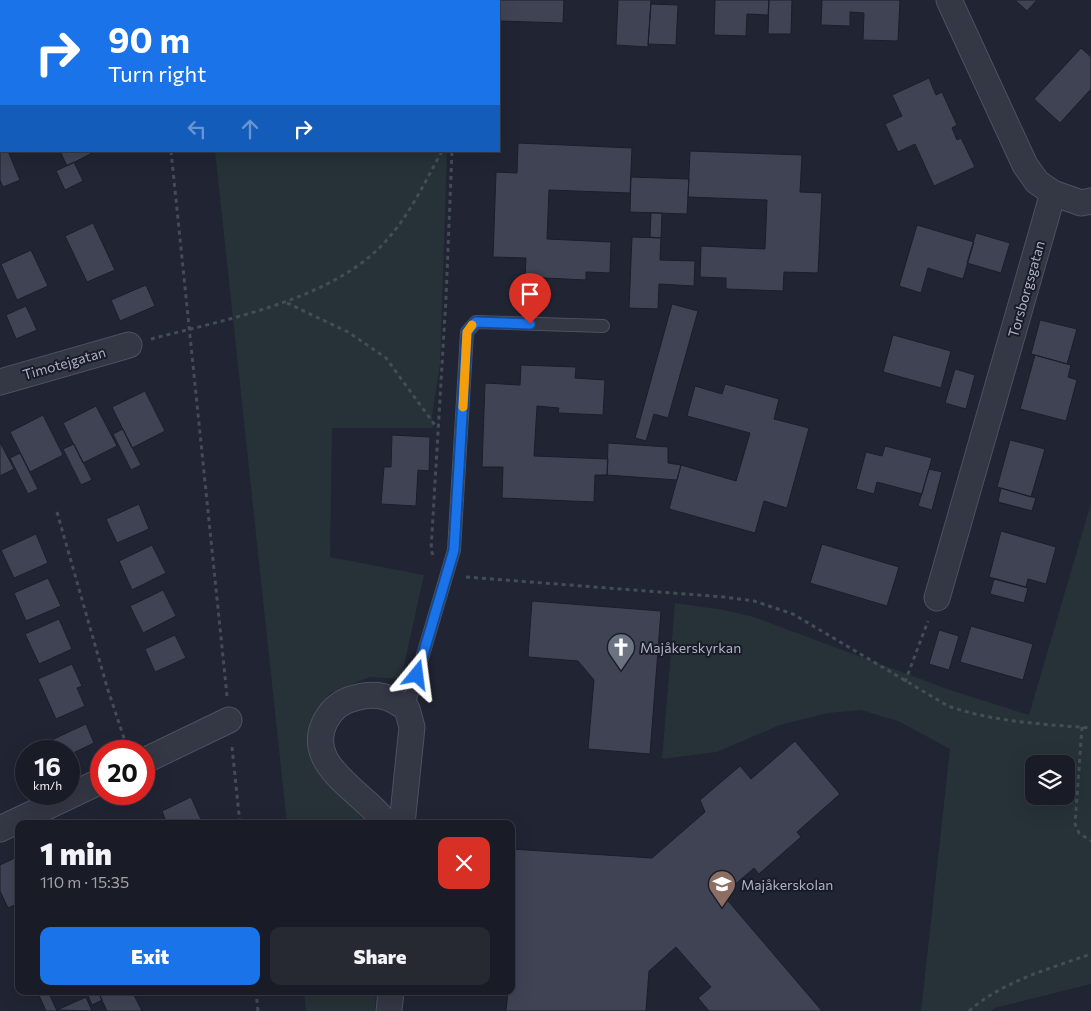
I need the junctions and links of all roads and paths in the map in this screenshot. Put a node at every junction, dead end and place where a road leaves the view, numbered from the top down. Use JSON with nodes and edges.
{"nodes":[{"id":1,"x":949,"y":0,"type":"edge"},
{"id":2,"x":171,"y":152,"type":"edge"},
{"id":3,"x":441,"y":152,"type":"edge"},
{"id":4,"x":452,"y":152,"type":"edge"},
{"id":5,"x":1053,"y":193,"type":"junction"},
{"id":6,"x":1091,"y":201,"type":"edge"},
{"id":7,"x":287,"y":302,"type":"junction"},
{"id":8,"x":603,"y":326,"type":"dead end"},
{"id":9,"x":190,"y":328,"type":"junction"},
{"id":10,"x":129,"y":345,"type":"joint"},
{"id":11,"x":0,"y":382,"type":"edge"},
{"id":12,"x":437,"y":428,"type":"junction"},
{"id":13,"x":57,"y":512,"type":"dead end"},
{"id":14,"x":447,"y":574,"type":"junction"},
{"id":15,"x":937,"y":598,"type":"joint"},
{"id":16,"x":905,"y":682,"type":"junction"},
{"id":17,"x":408,"y":709,"type":"junction"},
{"id":18,"x":229,"y":720,"type":"junction"},
{"id":19,"x":1082,"y":728,"type":"junction"},
{"id":20,"x":1091,"y":728,"type":"edge"},
{"id":21,"x":124,"y":740,"type":"edge"},
{"id":22,"x":155,"y":756,"type":"edge"},
{"id":23,"x":90,"y":786,"type":"edge"},
{"id":24,"x":21,"y":820,"type":"edge"},
{"id":25,"x":240,"y":820,"type":"edge"},
{"id":26,"x":384,"y":820,"type":"edge"},
{"id":27,"x":402,"y":820,"type":"edge"},
{"id":28,"x":15,"y":823,"type":"edge"},
{"id":29,"x":0,"y":830,"type":"edge"},
{"id":30,"x":1091,"y":841,"type":"edge"},
{"id":31,"x":1091,"y":954,"type":"edge"},
{"id":32,"x":256,"y":995,"type":"edge"},
{"id":33,"x":391,"y":995,"type":"edge"},
{"id":34,"x":258,"y":1011,"type":"edge"},
{"id":35,"x":390,"y":1011,"type":"edge"},
{"id":36,"x":969,"y":1011,"type":"edge"}],
"edges":[{"from":1,"to":5,"type":"street"},
{"from":2,"to":9,"type":"path"},
{"from":3,"to":7,"type":"path"},
{"from":4,"to":12,"type":"path"},
{"from":5,"to":6,"type":"street"},
{"from":5,"to":15,"type":"street","name":"Torsborgsgatan"},
{"from":7,"to":9,"type":"path"},
{"from":7,"to":12,"type":"path"},
{"from":8,"to":14,"type":"lane"},
{"from":9,"to":10,"type":"path"},
{"from":9,"to":18,"type":"path"},
{"from":10,"to":11,"type":"street","name":"Timotejgatan"},
{"from":12,"to":14,"type":"path"},
{"from":13,"to":21,"type":"path"},
{"from":14,"to":16,"type":"path"},
{"from":14,"to":17,"type":"lane"},
{"from":15,"to":16,"type":"path"},
{"from":16,"to":19,"type":"path"},
{"from":17,"to":26,"type":"street"},
{"from":17,"to":27,"type":"street"},
{"from":18,"to":22,"type":"street"},
{"from":18,"to":25,"type":"path"},
{"from":19,"to":20,"type":"path"},
{"from":19,"to":30,"type":"path"},
{"from":23,"to":24,"type":"street"},
{"from":28,"to":29,"type":"street"},
{"from":31,"to":36,"type":"path"},
{"from":32,"to":34,"type":"path"},
{"from":33,"to":35,"type":"street"}]}
